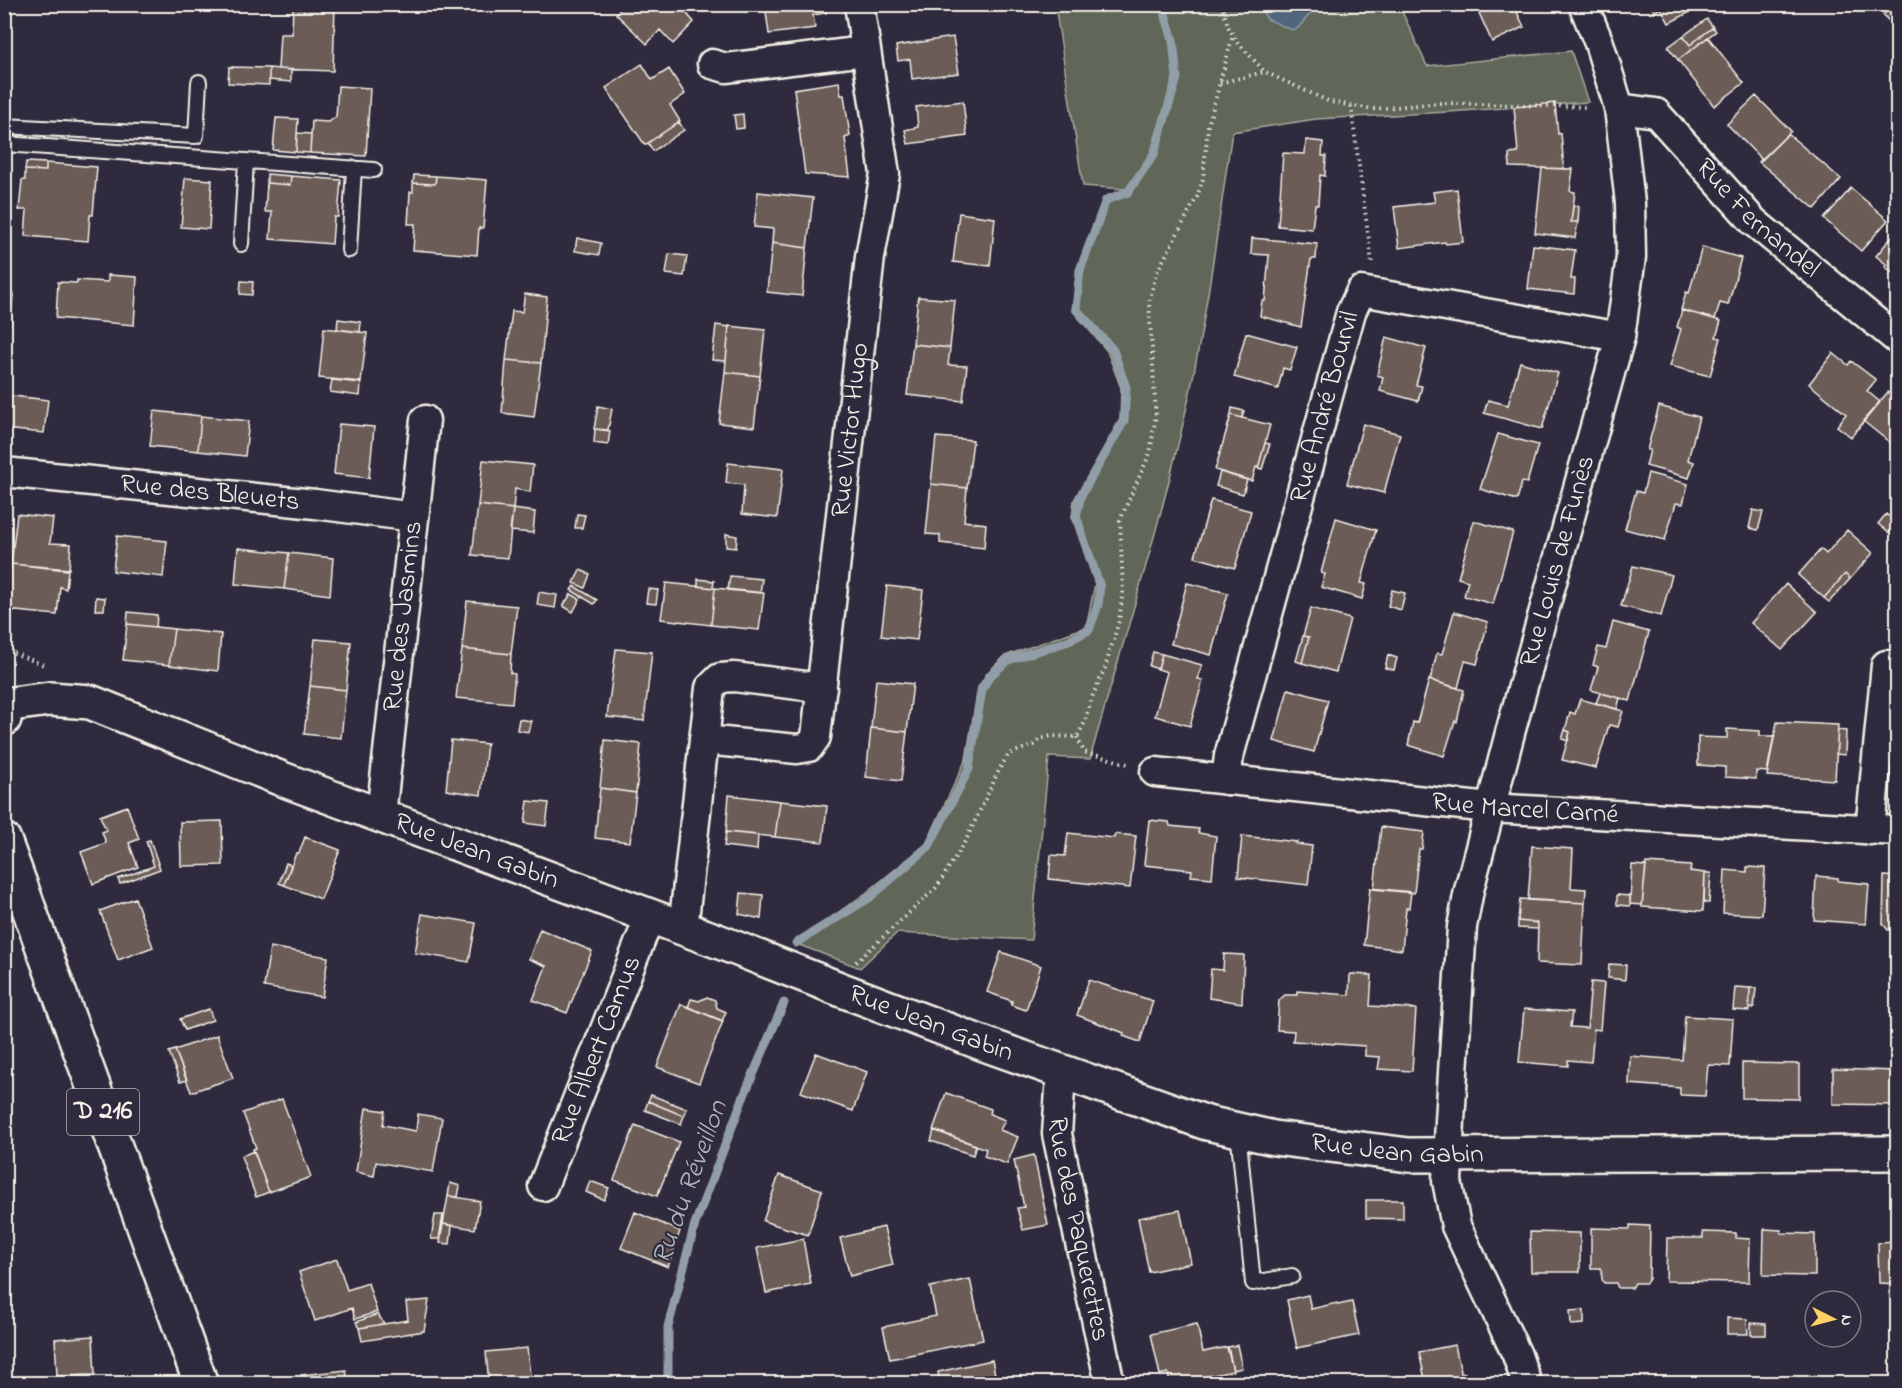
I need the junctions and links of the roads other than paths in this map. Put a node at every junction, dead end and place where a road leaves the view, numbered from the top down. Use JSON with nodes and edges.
{"nodes":[{"id":1,"x":859,"y":4,"type":"edge"},
{"id":2,"x":1583,"y":4,"type":"edge"},
{"id":3,"x":865,"y":51,"type":"junction"},
{"id":4,"x":712,"y":64,"type":"dead end"},
{"id":5,"x":199,"y":82,"type":"dead end"},
{"id":6,"x":1618,"y":108,"type":"junction"},
{"id":7,"x":4,"y":126,"type":"edge"},
{"id":8,"x":4,"y":144,"type":"edge"},
{"id":9,"x":246,"y":161,"type":"junction"},
{"id":10,"x":354,"y":168,"type":"junction"},
{"id":11,"x":374,"y":170,"type":"dead end"},
{"id":12,"x":241,"y":244,"type":"dead end"},
{"id":13,"x":349,"y":250,"type":"dead end"},
{"id":14,"x":1620,"y":338,"type":"junction"},
{"id":15,"x":1898,"y":340,"type":"edge"},
{"id":16,"x":425,"y":420,"type":"dead end"},
{"id":17,"x":4,"y":472,"type":"edge"},
{"id":18,"x":414,"y":517,"type":"junction"},
{"id":19,"x":1886,"y":665,"type":"dead end"},
{"id":20,"x":822,"y":688,"type":"junction"},
{"id":21,"x":4,"y":705,"type":"edge"},
{"id":22,"x":4,"y":712,"type":"edge"},
{"id":23,"x":4,"y":719,"type":"edge"},
{"id":24,"x":704,"y":740,"type":"junction"},
{"id":25,"x":1155,"y":772,"type":"road end"},
{"id":26,"x":1226,"y":780,"type":"junction"},
{"id":27,"x":1490,"y":808,"type":"junction"},
{"id":28,"x":381,"y":815,"type":"junction"},
{"id":29,"x":1884,"y":831,"type":"edge"},
{"id":30,"x":4,"y":840,"type":"edge"},
{"id":31,"x":650,"y":916,"type":"junction"},
{"id":32,"x":683,"y":928,"type":"junction"},
{"id":33,"x":1066,"y":1073,"type":"junction"},
{"id":34,"x":1238,"y":1130,"type":"junction"},
{"id":35,"x":1898,"y":1153,"type":"edge"},
{"id":36,"x":1449,"y":1154,"type":"junction"},
{"id":37,"x":543,"y":1186,"type":"dead end"},
{"id":38,"x":1292,"y":1276,"type":"dead end"},
{"id":39,"x":201,"y":1383,"type":"edge"},
{"id":40,"x":1110,"y":1383,"type":"edge"},
{"id":41,"x":1527,"y":1383,"type":"edge"}],
"edges":[{"from":1,"to":3,"type":"street","name":"Rue Victor Hugo"},
{"from":2,"to":6,"type":"street","name":"Rue Louis de Funès"},
{"from":3,"to":4,"type":"street"},
{"from":3,"to":20,"type":"street","name":"Rue Victor Hugo"},
{"from":5,"to":7,"type":"lane"},
{"from":6,"to":14,"type":"street","name":"Rue Louis de Funès"},
{"from":6,"to":15,"type":"street","name":"Rue Fernandel"},
{"from":8,"to":9,"type":"lane"},
{"from":9,"to":10,"type":"lane"},
{"from":9,"to":12,"type":"lane"},
{"from":10,"to":11,"type":"lane"},
{"from":10,"to":13,"type":"lane"},
{"from":14,"to":26,"type":"street","name":"Rue André Bourvil"},
{"from":14,"to":27,"type":"street","name":"Rue Louis de Funès"},
{"from":16,"to":18,"type":"street","name":"Rue des Jasmins"},
{"from":17,"to":18,"type":"street","name":"Rue des Bleuets"},
{"from":18,"to":28,"type":"street","name":"Rue des Jasmins"},
{"from":19,"to":29,"type":"street"},
{"from":20,"to":24,"type":"street","name":"Rue Victor Hugo"},
{"from":20,"to":24,"type":"street"},
{"from":21,"to":28,"type":"street","name":"Rue Jean Gabin"},
{"from":22,"to":23,"type":"street"},
{"from":24,"to":32,"type":"street"},
{"from":25,"to":26,"type":"street","name":"Rue Marcel Carné"},
{"from":26,"to":27,"type":"street","name":"Rue Marcel Carné"},
{"from":27,"to":29,"type":"street","name":"Rue Marcel Carné"},
{"from":27,"to":36,"type":"street","name":"Rue Louis de Funès"},
{"from":28,"to":31,"type":"street","name":"Rue Jean Gabin"},
{"from":30,"to":39,"type":"street","number":"D 216"},
{"from":31,"to":32,"type":"street","name":"Rue Jean Gabin"},
{"from":31,"to":37,"type":"street","name":"Rue Albert Camus"},
{"from":32,"to":33,"type":"street","name":"Rue Jean Gabin"},
{"from":33,"to":34,"type":"street","name":"Rue Jean Gabin"},
{"from":33,"to":40,"type":"street","name":"Rue des Paquerettes"},
{"from":34,"to":36,"type":"street","name":"Rue Jean Gabin"},
{"from":34,"to":38,"type":"lane"},
{"from":35,"to":36,"type":"street","name":"Rue Jean Gabin"},
{"from":36,"to":41,"type":"street","name":"Rue Louis de Funès"}]}
